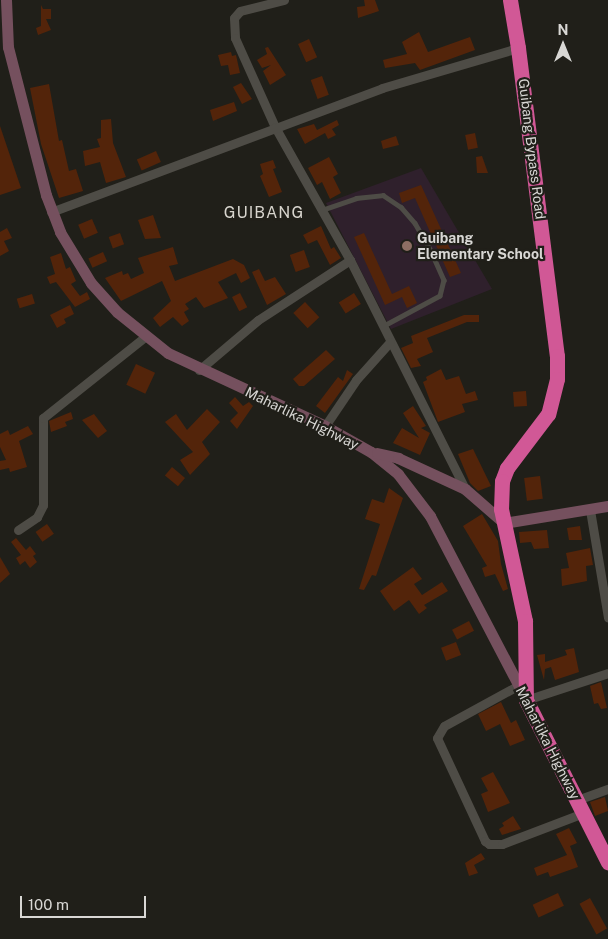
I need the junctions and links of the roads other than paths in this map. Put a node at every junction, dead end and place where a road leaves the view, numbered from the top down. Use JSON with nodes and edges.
{"nodes":[{"id":1,"x":6,"y":0,"type":"edge"},
{"id":2,"x":284,"y":0,"type":"edge"},
{"id":3,"x":510,"y":0,"type":"edge"},
{"id":4,"x":3,"y":20,"type":"edge"},
{"id":5,"x":4,"y":40,"type":"edge"},
{"id":6,"x":518,"y":48,"type":"junction"},
{"id":7,"x":274,"y":127,"type":"junction"},
{"id":8,"x":322,"y":210,"type":"junction"},
{"id":9,"x":51,"y":212,"type":"junction"},
{"id":10,"x":350,"y":260,"type":"junction"},
{"id":11,"x":383,"y":326,"type":"junction"},
{"id":12,"x":145,"y":337,"type":"junction"},
{"id":13,"x":390,"y":342,"type":"junction"},
{"id":14,"x":199,"y":370,"type":"junction"},
{"id":15,"x":325,"y":426,"type":"junction"},
{"id":16,"x":371,"y":452,"type":"junction"},
{"id":17,"x":465,"y":489,"type":"junction"},
{"id":18,"x":608,"y":506,"type":"edge"},
{"id":19,"x":590,"y":510,"type":"junction"},
{"id":20,"x":504,"y":523,"type":"junction"},
{"id":21,"x":18,"y":530,"type":"dead end"},
{"id":22,"x":608,"y":618,"type":"edge"},
{"id":23,"x":608,"y":673,"type":"edge"},
{"id":24,"x":519,"y":685,"type":"junction"},
{"id":25,"x":526,"y":700,"type":"junction"},
{"id":26,"x":608,"y":789,"type":"edge"},
{"id":27,"x":580,"y":806,"type":"junction"},
{"id":28,"x":608,"y":862,"type":"edge"}],
"edges":[{"from":1,"to":4,"type":"main road","name":"Maharlika Highway"},
{"from":2,"to":7,"type":"street"},
{"from":3,"to":6,"type":"highway","name":"Guibang Bypass Road"},
{"from":4,"to":5,"type":"main road","name":"Maharlika Highway"},
{"from":5,"to":9,"type":"main road","name":"Maharlika Highway"},
{"from":6,"to":7,"type":"street"},
{"from":6,"to":20,"type":"highway","name":"Guibang Bypass Road"},
{"from":7,"to":8,"type":"street"},
{"from":7,"to":9,"type":"street"},
{"from":8,"to":10,"type":"street"},
{"from":8,"to":11,"type":"lane"},
{"from":9,"to":12,"type":"main road","name":"Maharlika Highway"},
{"from":10,"to":11,"type":"street"},
{"from":10,"to":14,"type":"street"},
{"from":11,"to":13,"type":"street"},
{"from":12,"to":14,"type":"main road","name":"Maharlika Highway"},
{"from":12,"to":21,"type":"street"},
{"from":13,"to":15,"type":"street"},
{"from":13,"to":17,"type":"street"},
{"from":14,"to":15,"type":"main road","name":"Maharlika Highway"},
{"from":15,"to":16,"type":"main road","name":"Maharlika Highway"},
{"from":16,"to":17,"type":"main road"},
{"from":16,"to":24,"type":"main road","name":"Maharlika Highway"},
{"from":17,"to":20,"type":"main road"},
{"from":18,"to":19,"type":"main road"},
{"from":19,"to":20,"type":"main road"},
{"from":19,"to":22,"type":"street"},
{"from":20,"to":25,"type":"highway","name":"Guibang Bypass Road"},
{"from":23,"to":25,"type":"street"},
{"from":24,"to":25,"type":"main road","name":"Maharlika Highway"},
{"from":24,"to":27,"type":"street"},
{"from":25,"to":27,"type":"highway","name":"Maharlika Highway"},
{"from":26,"to":27,"type":"street"},
{"from":27,"to":28,"type":"highway","name":"Maharlika Highway"}]}
